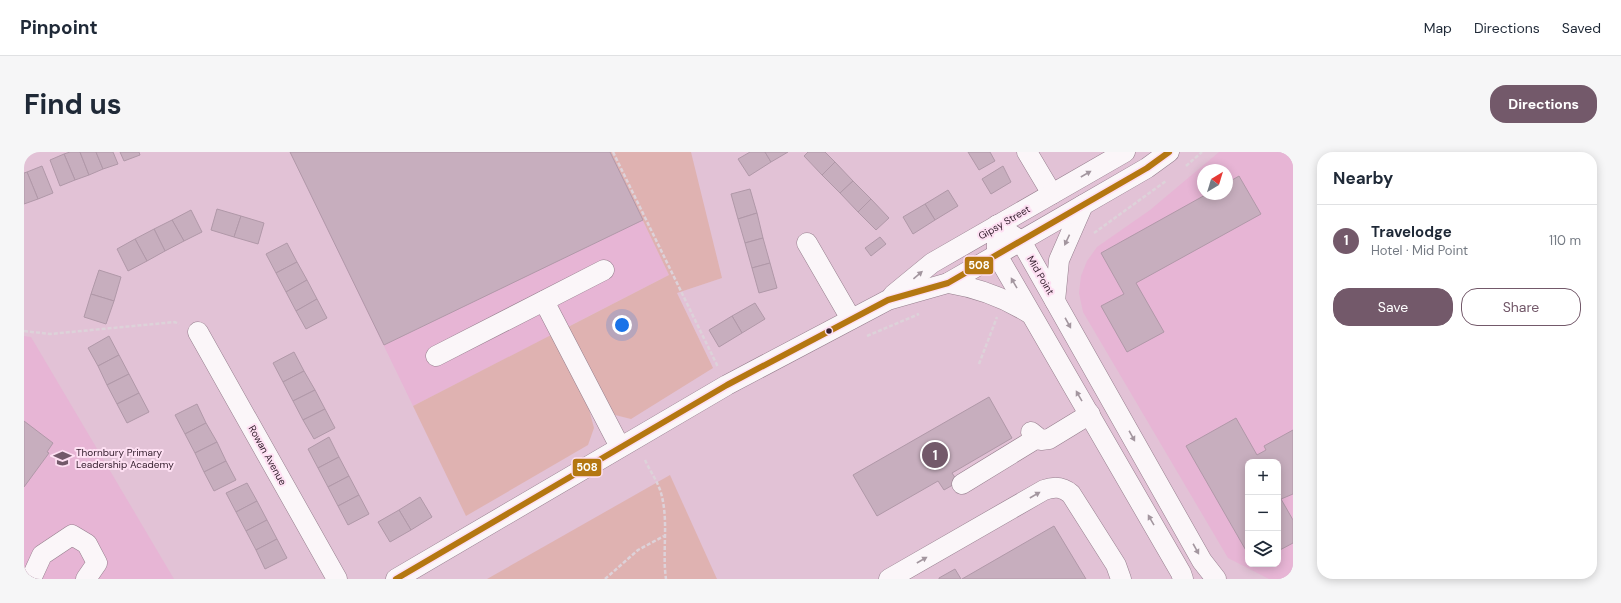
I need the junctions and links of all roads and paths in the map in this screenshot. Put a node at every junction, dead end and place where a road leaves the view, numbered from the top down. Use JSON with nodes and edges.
{"nodes":[{"id":1,"x":613,"y":152,"type":"edge"},
{"id":2,"x":1027,"y":152,"type":"edge"},
{"id":3,"x":1125,"y":152,"type":"edge"},
{"id":4,"x":1169,"y":152,"type":"edge"},
{"id":5,"x":1202,"y":152,"type":"edge"},
{"id":6,"x":1184,"y":167,"type":"dead end"},
{"id":7,"x":1172,"y":176,"type":"dead end"},
{"id":8,"x":1052,"y":194,"type":"junction"},
{"id":9,"x":1083,"y":205,"type":"junction"},
{"id":10,"x":997,"y":225,"type":"junction"},
{"id":11,"x":1090,"y":236,"type":"dead end"},
{"id":12,"x":1021,"y":241,"type":"junction"},
{"id":13,"x":807,"y":242,"type":"dead end"},
{"id":14,"x":997,"y":255,"type":"junction"},
{"id":15,"x":604,"y":270,"type":"dead end"},
{"id":16,"x":948,"y":283,"type":"junction"},
{"id":17,"x":544,"y":300,"type":"junction"},
{"id":18,"x":888,"y":300,"type":"junction"},
{"id":19,"x":1055,"y":300,"type":"junction"},
{"id":20,"x":999,"y":313,"type":"dead end"},
{"id":21,"x":1033,"y":316,"type":"junction"},
{"id":22,"x":851,"y":319,"type":"junction"},
{"id":23,"x":24,"y":331,"type":"edge"},
{"id":24,"x":198,"y":332,"type":"joint"},
{"id":25,"x":436,"y":356,"type":"dead end"},
{"id":26,"x":979,"y":364,"type":"dead end"},
{"id":27,"x":727,"y":385,"type":"junction"},
{"id":28,"x":1090,"y":414,"type":"junction"},
{"id":29,"x":620,"y":447,"type":"junction"},
{"id":30,"x":645,"y":460,"type":"dead end"},
{"id":31,"x":962,"y":484,"type":"dead end"},
{"id":32,"x":664,"y":536,"type":"junction"},
{"id":33,"x":31,"y":579,"type":"edge"},
{"id":34,"x":86,"y":579,"type":"edge"},
{"id":35,"x":337,"y":579,"type":"edge"},
{"id":36,"x":396,"y":579,"type":"edge"},
{"id":37,"x":605,"y":579,"type":"edge"},
{"id":38,"x":666,"y":579,"type":"edge"},
{"id":39,"x":888,"y":579,"type":"edge"},
{"id":40,"x":1121,"y":579,"type":"edge"},
{"id":41,"x":1183,"y":579,"type":"edge"},
{"id":42,"x":1216,"y":579,"type":"edge"}],
"edges":[{"from":1,"to":27,"type":"path"},
{"from":2,"to":8,"type":"street"},
{"from":8,"to":3,"type":"street","name":"Gipsy Street","one_way":true},
{"from":4,"to":9,"type":"street"},
{"from":5,"to":6,"type":"path"},
{"from":7,"to":11,"type":"path"},
{"from":8,"to":10,"type":"street","name":"Gipsy Street"},
{"from":9,"to":12,"type":"street"},
{"from":9,"to":19,"type":"street","one_way":true},
{"from":10,"to":12,"type":"street","name":"Mid Point"},
{"from":10,"to":14,"type":"street"},
{"from":18,"to":10,"type":"street","name":"Gipsy Street","one_way":true},
{"from":12,"to":14,"type":"street"},
{"from":12,"to":19,"type":"street","name":"Mid Point"},
{"from":13,"to":22,"type":"street"},
{"from":14,"to":16,"type":"street"},
{"from":21,"to":14,"type":"street","one_way":true},
{"from":15,"to":17,"type":"street"},
{"from":16,"to":18,"type":"street"},
{"from":16,"to":21,"type":"street"},
{"from":17,"to":25,"type":"street"},
{"from":17,"to":29,"type":"street"},
{"from":18,"to":22,"type":"street"},
{"from":19,"to":42,"type":"street","name":"Mid Point","one_way":true},
{"from":20,"to":26,"type":"path"},
{"from":28,"to":21,"type":"street","one_way":true},
{"from":22,"to":27,"type":"street"},
{"from":23,"to":24,"type":"path"},
{"from":24,"to":35,"type":"street","name":"Rowan Avenue"},
{"from":27,"to":29,"type":"street"},
{"from":28,"to":31,"type":"street"},
{"from":41,"to":28,"type":"street","one_way":true},
{"from":29,"to":36,"type":"street"},
{"from":30,"to":32,"type":"path"},
{"from":32,"to":37,"type":"path"},
{"from":32,"to":38,"type":"path"},
{"from":33,"to":34,"type":"street"},
{"from":39,"to":40,"type":"street","one_way":true}]}
